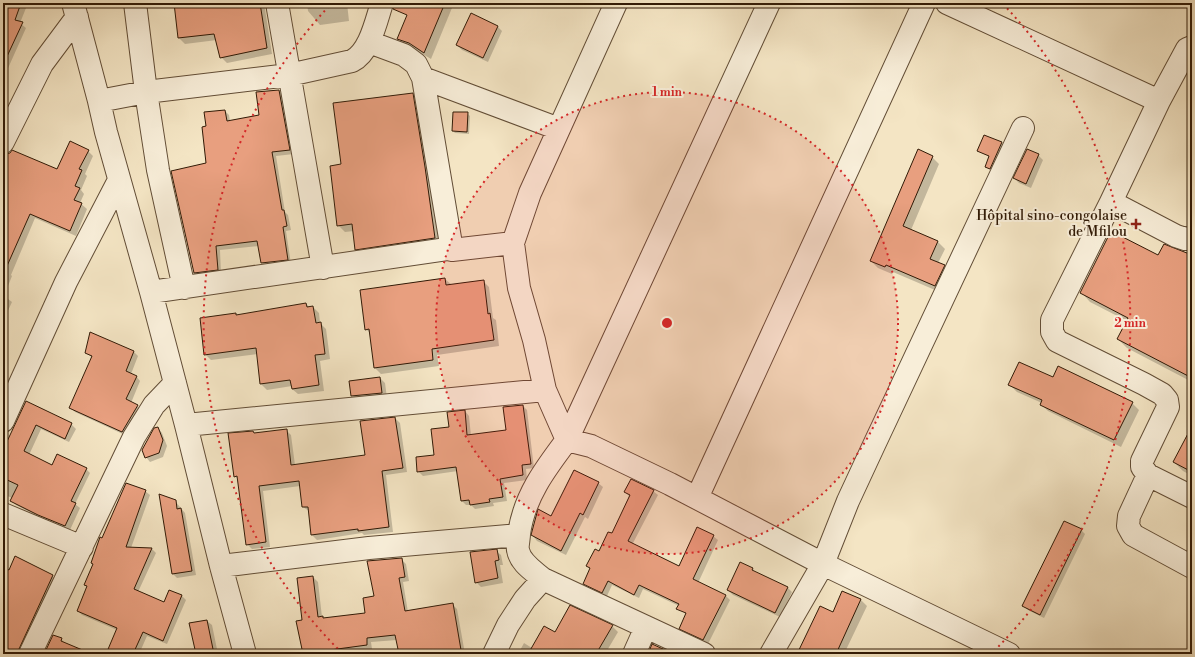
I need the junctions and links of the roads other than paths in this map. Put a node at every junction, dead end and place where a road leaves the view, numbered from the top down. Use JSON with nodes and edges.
{"nodes":[{"id":1,"x":135,"y":3,"type":"edge"},
{"id":2,"x":276,"y":3,"type":"edge"},
{"id":3,"x":382,"y":3,"type":"edge"},
{"id":4,"x":614,"y":3,"type":"edge"},
{"id":5,"x":769,"y":3,"type":"edge"},
{"id":6,"x":924,"y":3,"type":"edge"},
{"id":7,"x":947,"y":3,"type":"edge"},
{"id":8,"x":75,"y":10,"type":"edge"},
{"id":9,"x":369,"y":42,"type":"junction"},
{"id":10,"x":1192,"y":46,"type":"edge"},
{"id":11,"x":289,"y":75,"type":"junction"},
{"id":12,"x":423,"y":78,"type":"junction"},
{"id":13,"x":146,"y":92,"type":"junction"},
{"id":14,"x":99,"y":101,"type":"junction"},
{"id":15,"x":1159,"y":101,"type":"junction"},
{"id":16,"x":1023,"y":128,"type":"dead end"},
{"id":17,"x":559,"y":129,"type":"junction"},
{"id":18,"x":3,"y":142,"type":"edge"},
{"id":19,"x":119,"y":180,"type":"junction"},
{"id":20,"x":1111,"y":202,"type":"junction"},
{"id":21,"x":1192,"y":238,"type":"edge"},
{"id":22,"x":512,"y":243,"type":"junction"},
{"id":23,"x":452,"y":250,"type":"junction"},
{"id":24,"x":322,"y":268,"type":"junction"},
{"id":25,"x":184,"y":288,"type":"junction"},
{"id":26,"x":151,"y":292,"type":"junction"},
{"id":27,"x":175,"y":383,"type":"junction"},
{"id":28,"x":545,"y":390,"type":"junction"},
{"id":29,"x":3,"y":421,"type":"edge"},
{"id":30,"x":186,"y":426,"type":"junction"},
{"id":31,"x":567,"y":440,"type":"junction"},
{"id":32,"x":1148,"y":475,"type":"junction"},
{"id":33,"x":1192,"y":497,"type":"edge"},
{"id":34,"x":697,"y":498,"type":"junction"},
{"id":35,"x":3,"y":514,"type":"edge"},
{"id":36,"x":519,"y":535,"type":"junction"},
{"id":37,"x":82,"y":547,"type":"junction"},
{"id":38,"x":823,"y":564,"type":"junction"},
{"id":39,"x":221,"y":566,"type":"junction"},
{"id":40,"x":1192,"y":567,"type":"edge"},
{"id":41,"x":543,"y":580,"type":"junction"},
{"id":42,"x":646,"y":627,"type":"junction"},
{"id":43,"x":30,"y":654,"type":"edge"},
{"id":44,"x":245,"y":654,"type":"edge"},
{"id":45,"x":493,"y":654,"type":"edge"},
{"id":46,"x":634,"y":654,"type":"edge"},
{"id":47,"x":704,"y":654,"type":"edge"},
{"id":48,"x":771,"y":654,"type":"edge"},
{"id":49,"x":1009,"y":654,"type":"edge"}],
"edges":[{"from":1,"to":13,"type":"street"},
{"from":2,"to":11,"type":"street"},
{"from":3,"to":9,"type":"street"},
{"from":4,"to":17,"type":"street"},
{"from":5,"to":31,"type":"street"},
{"from":6,"to":34,"type":"street"},
{"from":7,"to":15,"type":"street"},
{"from":8,"to":14,"type":"street"},
{"from":8,"to":18,"type":"street"},
{"from":9,"to":11,"type":"street"},
{"from":9,"to":12,"type":"street"},
{"from":10,"to":15,"type":"street"},
{"from":11,"to":13,"type":"street"},
{"from":11,"to":24,"type":"street"},
{"from":12,"to":17,"type":"street"},
{"from":12,"to":23,"type":"street"},
{"from":13,"to":14,"type":"street"},
{"from":13,"to":25,"type":"street"},
{"from":14,"to":19,"type":"street"},
{"from":15,"to":20,"type":"street"},
{"from":16,"to":38,"type":"street"},
{"from":17,"to":22,"type":"street"},
{"from":19,"to":26,"type":"street"},
{"from":19,"to":29,"type":"street"},
{"from":20,"to":21,"type":"street"},
{"from":20,"to":32,"type":"street"},
{"from":22,"to":23,"type":"street"},
{"from":22,"to":28,"type":"street"},
{"from":23,"to":24,"type":"street"},
{"from":24,"to":25,"type":"street"},
{"from":25,"to":26,"type":"street"},
{"from":26,"to":27,"type":"street"},
{"from":27,"to":30,"type":"street"},
{"from":27,"to":37,"type":"street"},
{"from":28,"to":30,"type":"street"},
{"from":28,"to":31,"type":"street"},
{"from":30,"to":39,"type":"street"},
{"from":31,"to":34,"type":"street"},
{"from":31,"to":36,"type":"street"},
{"from":32,"to":33,"type":"street"},
{"from":32,"to":40,"type":"street"},
{"from":34,"to":38,"type":"street"},
{"from":35,"to":37,"type":"street"},
{"from":36,"to":39,"type":"street"},
{"from":36,"to":41,"type":"street"},
{"from":37,"to":43,"type":"street"},
{"from":38,"to":48,"type":"street"},
{"from":38,"to":49,"type":"street"},
{"from":39,"to":44,"type":"street"},
{"from":41,"to":42,"type":"street"},
{"from":41,"to":45,"type":"street"},
{"from":42,"to":46,"type":"street"},
{"from":42,"to":47,"type":"street"}]}
